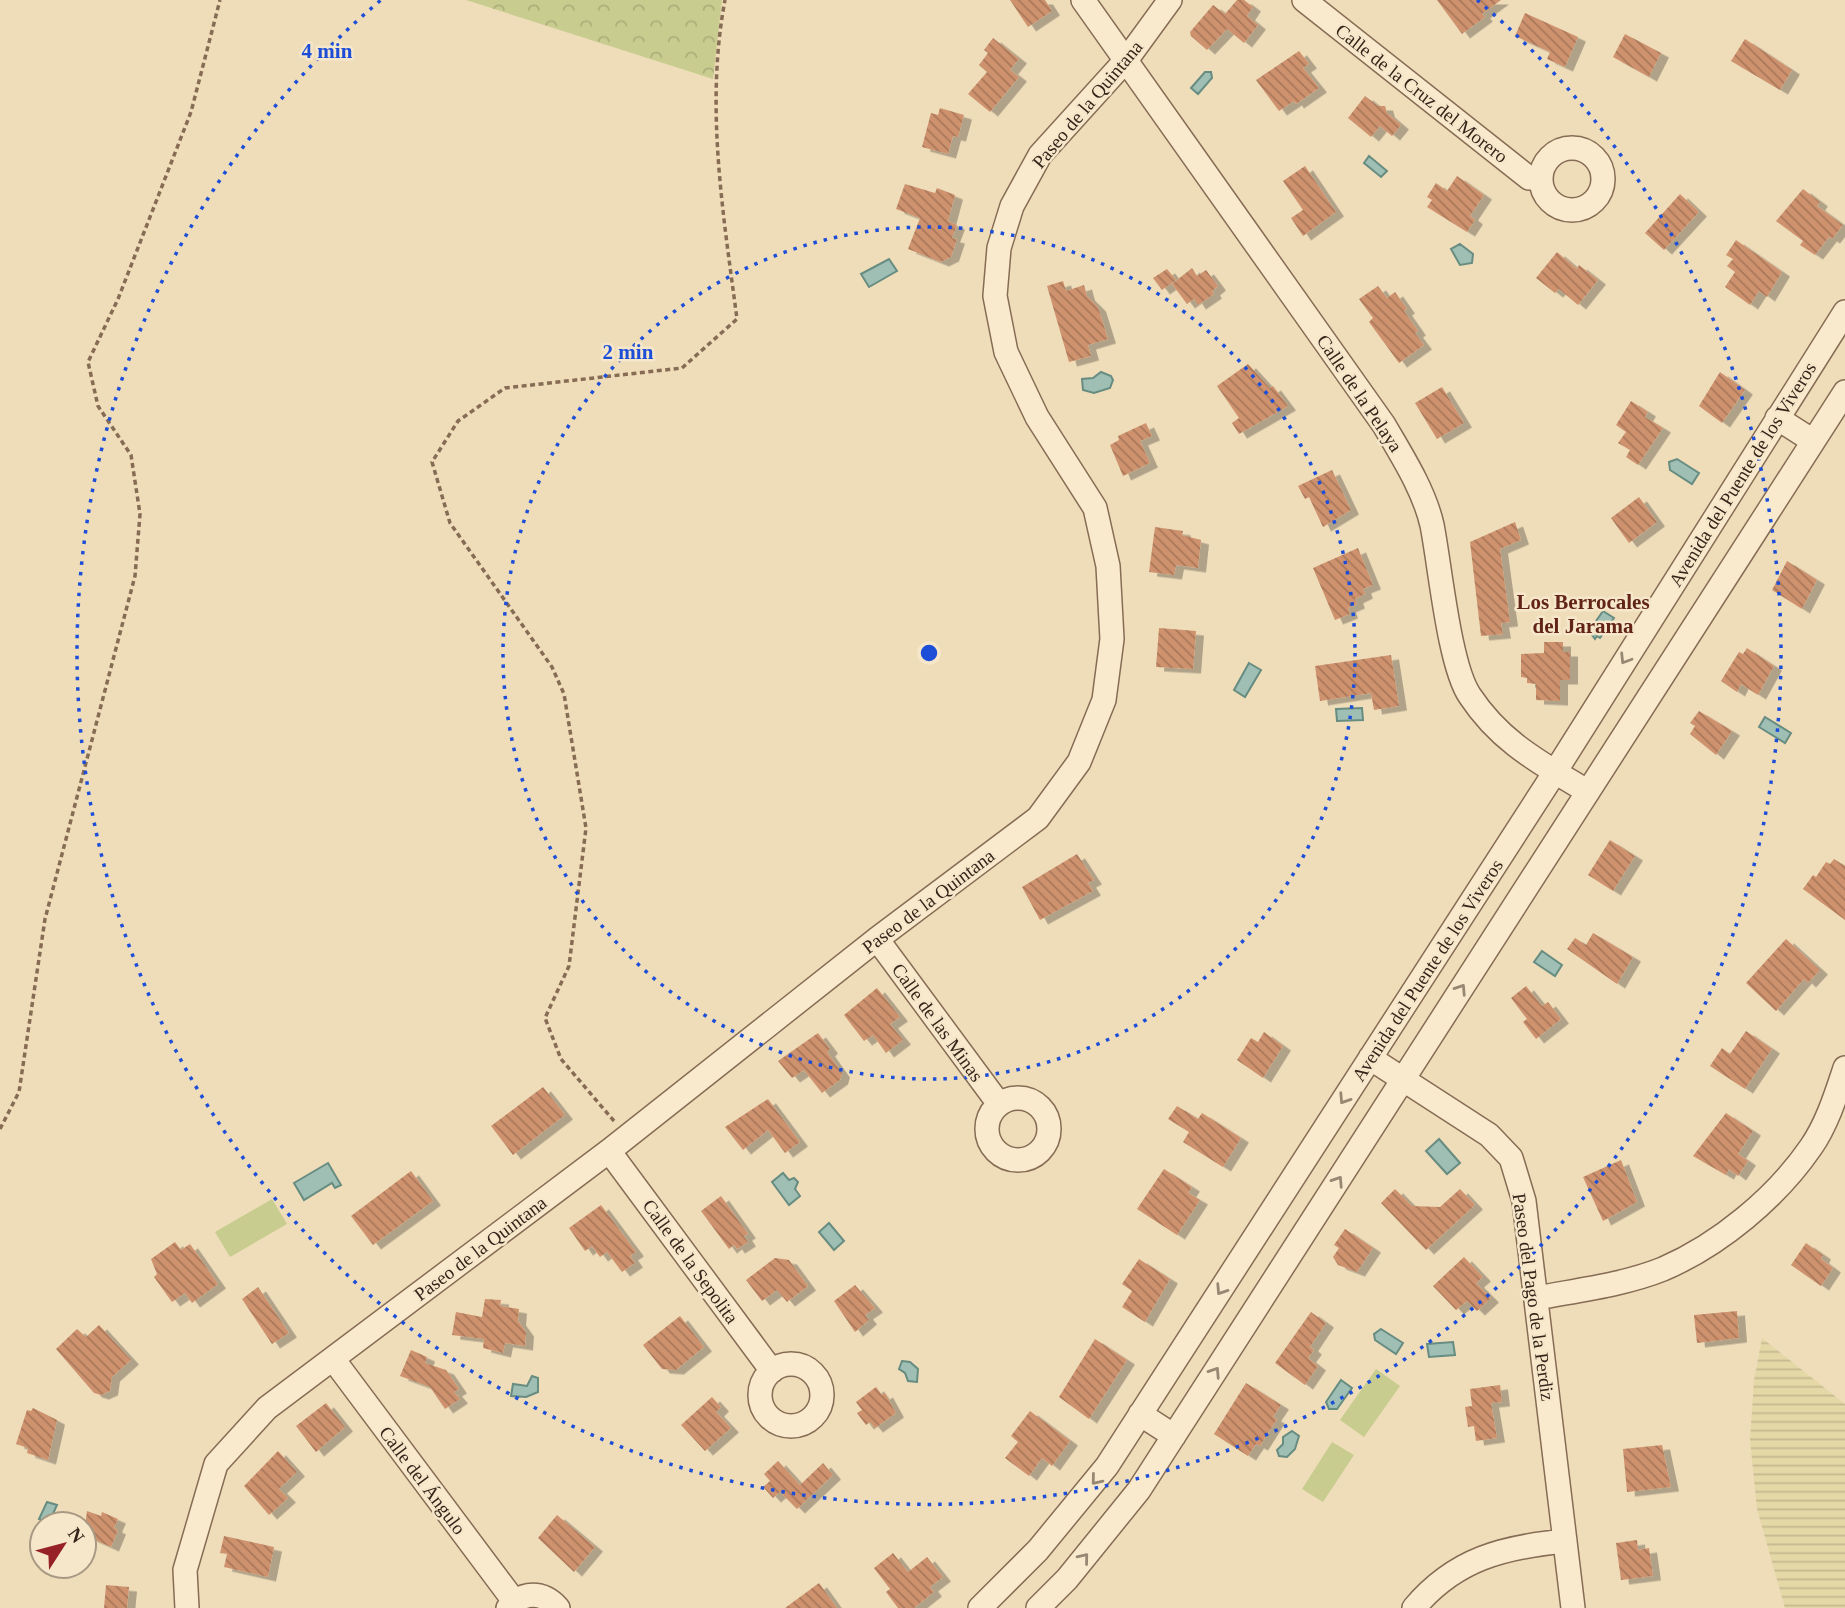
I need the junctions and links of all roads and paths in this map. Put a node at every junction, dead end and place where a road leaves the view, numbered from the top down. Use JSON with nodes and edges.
{"nodes":[{"id":1,"x":220,"y":0,"type":"edge"},
{"id":2,"x":725,"y":0,"type":"edge"},
{"id":3,"x":1083,"y":0,"type":"edge"},
{"id":4,"x":1170,"y":0,"type":"edge"},
{"id":5,"x":1304,"y":0,"type":"edge"},
{"id":6,"x":1127,"y":59,"type":"junction"},
{"id":7,"x":1541,"y":177,"type":"dead end"},
{"id":8,"x":1845,"y":312,"type":"edge"},
{"id":9,"x":1845,"y":392,"type":"edge"},
{"id":10,"x":1777,"y":418,"type":"junction"},
{"id":11,"x":1813,"y":441,"type":"junction"},
{"id":12,"x":1555,"y":772,"type":"junction"},
{"id":13,"x":1588,"y":792,"type":"junction"},
{"id":14,"x":877,"y":939,"type":"junction"},
{"id":15,"x":1370,"y":1058,"type":"junction"},
{"id":16,"x":1845,"y":1068,"type":"edge"},
{"id":17,"x":1403,"y":1079,"type":"junction"},
{"id":18,"x":999,"y":1104,"type":"dead end"},
{"id":19,"x":0,"y":1129,"type":"edge"},
{"id":20,"x":627,"y":1137,"type":"junction"},
{"id":21,"x":609,"y":1151,"type":"junction"},
{"id":22,"x":1537,"y":1298,"type":"junction"},
{"id":23,"x":333,"y":1359,"type":"junction"},
{"id":24,"x":772,"y":1371,"type":"dead end"},
{"id":25,"x":1139,"y":1414,"type":"junction"},
{"id":26,"x":1174,"y":1436,"type":"junction"},
{"id":27,"x":1565,"y":1541,"type":"junction"},
{"id":28,"x":511,"y":1605,"type":"edge"},
{"id":29,"x":187,"y":1608,"type":"edge"},
{"id":30,"x":558,"y":1608,"type":"edge"},
{"id":31,"x":980,"y":1608,"type":"edge"},
{"id":32,"x":1038,"y":1608,"type":"edge"},
{"id":33,"x":1414,"y":1608,"type":"edge"},
{"id":34,"x":1573,"y":1608,"type":"edge"}],
"edges":[{"from":1,"to":19,"type":"path"},
{"from":2,"to":20,"type":"path"},
{"from":3,"to":6,"type":"street","name":"Calle de la Pelaya"},
{"from":4,"to":6,"type":"street","name":"Paseo de la Quintana"},
{"from":5,"to":7,"type":"street","name":"Calle de la Cruz del Morero"},
{"from":6,"to":12,"type":"street","name":"Calle de la Pelaya"},
{"from":6,"to":14,"type":"street","name":"Paseo de la Quintana"},
{"from":8,"to":10,"type":"street","name":"Avenida del Puente de los Viveros"},
{"from":9,"to":11,"type":"street","name":"Avenida del Puente de los Viveros"},
{"from":10,"to":11,"type":"street"},
{"from":10,"to":12,"type":"street","name":"Avenida del Puente de los Viveros","one_way":true},
{"from":11,"to":13,"type":"street","name":"Avenida del Puente de los Viveros"},
{"from":12,"to":13,"type":"street","name":"Calle de la Pelaya"},
{"from":12,"to":15,"type":"street","name":"Avenida del Puente de los Viveros"},
{"from":17,"to":13,"type":"street","name":"Avenida del Puente de los Viveros","one_way":true},
{"from":14,"to":18,"type":"street","name":"Calle de las Minas"},
{"from":14,"to":20,"type":"street","name":"Paseo de la Quintana"},
{"from":15,"to":17,"type":"street","name":"Paseo del Pago de la Perdiz"},
{"from":15,"to":25,"type":"street","name":"Avenida del Puente de los Viveros","one_way":true},
{"from":16,"to":22,"type":"street"},
{"from":17,"to":22,"type":"street","name":"Paseo del Pago de la Perdiz"},
{"from":26,"to":17,"type":"street","name":"Avenida del Puente de los Viveros","one_way":true},
{"from":20,"to":21,"type":"street","name":"Paseo de la Quintana"},
{"from":21,"to":23,"type":"street","name":"Paseo de la Quintana"},
{"from":21,"to":24,"type":"street","name":"Calle de la Sepolita"},
{"from":22,"to":27,"type":"street","name":"Paseo del Pago de la Perdiz"},
{"from":23,"to":28,"type":"street","name":"Calle del Ángulo"},
{"from":23,"to":29,"type":"street","name":"Paseo de la Quintana"},
{"from":25,"to":26,"type":"street"},
{"from":25,"to":31,"type":"street","name":"Avenida del Puente de los Viveros","one_way":true},
{"from":32,"to":26,"type":"street","name":"Avenida del Puente de los Viveros","one_way":true},
{"from":27,"to":33,"type":"street"},
{"from":27,"to":34,"type":"street","name":"Paseo del Pago de la Perdiz"},
{"from":28,"to":30,"type":"street"}]}
